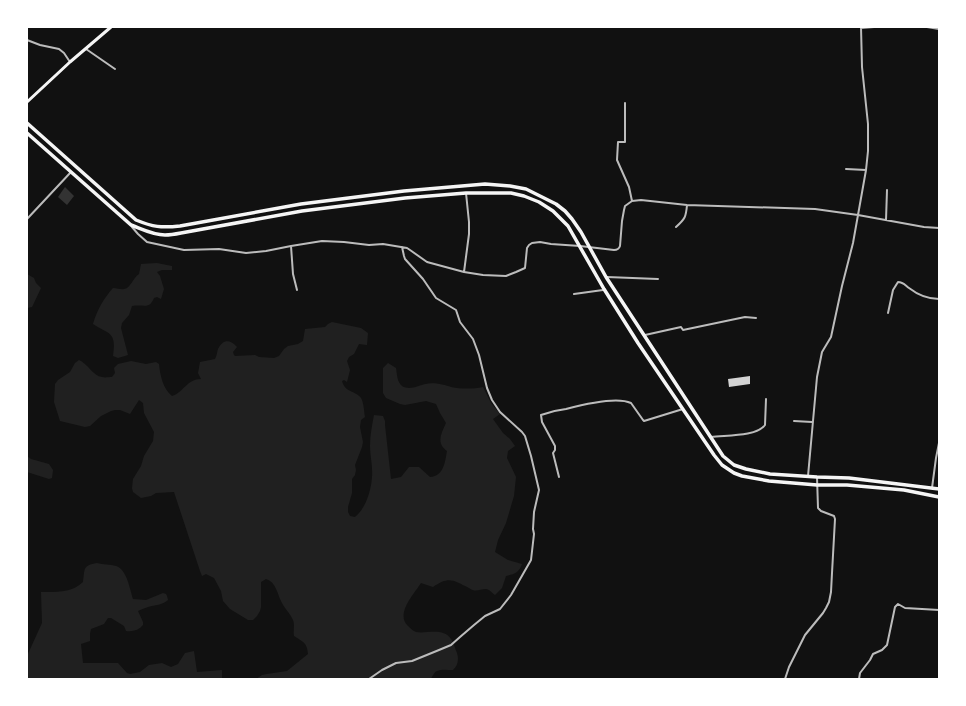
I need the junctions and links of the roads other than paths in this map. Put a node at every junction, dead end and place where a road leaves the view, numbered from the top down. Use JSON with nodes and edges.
{"nodes":[{"id":1,"x":111,"y":27,"type":"edge"},
{"id":2,"x":861,"y":27,"type":"edge"},
{"id":3,"x":874,"y":27,"type":"edge"},
{"id":4,"x":927,"y":27,"type":"edge"},
{"id":5,"x":939,"y":28,"type":"edge"},
{"id":6,"x":27,"y":40,"type":"edge"},
{"id":7,"x":86,"y":49,"type":"junction"},
{"id":8,"x":70,"y":62,"type":"junction"},
{"id":9,"x":115,"y":69,"type":"dead end"},
{"id":10,"x":27,"y":102,"type":"edge"},
{"id":11,"x":625,"y":103,"type":"dead end"},
{"id":12,"x":27,"y":123,"type":"edge"},
{"id":13,"x":27,"y":133,"type":"edge"},
{"id":14,"x":846,"y":169,"type":"dead end"},
{"id":15,"x":866,"y":170,"type":"junction"},
{"id":16,"x":71,"y":172,"type":"junction"},
{"id":17,"x":887,"y":190,"type":"dead end"},
{"id":18,"x":466,"y":193,"type":"junction"},
{"id":19,"x":632,"y":202,"type":"junction"},
{"id":20,"x":686,"y":205,"type":"junction"},
{"id":21,"x":858,"y":215,"type":"junction"},
{"id":22,"x":27,"y":219,"type":"edge"},
{"id":23,"x":886,"y":220,"type":"junction"},
{"id":24,"x":131,"y":225,"type":"junction"},
{"id":25,"x":676,"y":227,"type":"dead end"},
{"id":26,"x":939,"y":228,"type":"edge"},
{"id":27,"x":291,"y":246,"type":"junction"},
{"id":28,"x":580,"y":246,"type":"junction"},
{"id":29,"x":402,"y":247,"type":"junction"},
{"id":30,"x":589,"y":248,"type":"junction"},
{"id":31,"x":464,"y":272,"type":"junction"},
{"id":32,"x":606,"y":277,"type":"junction"},
{"id":33,"x":658,"y":279,"type":"dead end"},
{"id":34,"x":604,"y":289,"type":"junction"},
{"id":35,"x":297,"y":290,"type":"dead end"},
{"id":36,"x":574,"y":294,"type":"dead end"},
{"id":37,"x":939,"y":299,"type":"edge"},
{"id":38,"x":888,"y":313,"type":"dead end"},
{"id":39,"x":756,"y":318,"type":"dead end"},
{"id":40,"x":645,"y":336,"type":"junction"},
{"id":41,"x":766,"y":399,"type":"dead end"},
{"id":42,"x":684,"y":409,"type":"junction"},
{"id":43,"x":794,"y":421,"type":"dead end"},
{"id":44,"x":812,"y":422,"type":"junction"},
{"id":45,"x":710,"y":437,"type":"junction"},
{"id":46,"x":939,"y":443,"type":"edge"},
{"id":47,"x":559,"y":477,"type":"dead end"},
{"id":48,"x":808,"y":477,"type":"junction"},
{"id":49,"x":817,"y":477,"type":"junction"},
{"id":50,"x":817,"y":484,"type":"junction"},
{"id":51,"x":932,"y":488,"type":"junction"},
{"id":52,"x":939,"y":490,"type":"edge"},
{"id":53,"x":939,"y":497,"type":"edge"},
{"id":54,"x":939,"y":610,"type":"edge"},
{"id":55,"x":369,"y":679,"type":"edge"},
{"id":56,"x":785,"y":679,"type":"edge"},
{"id":57,"x":859,"y":679,"type":"edge"}],
"edges":[{"from":1,"to":7,"type":"main road"},
{"from":2,"to":3,"type":"street"},
{"from":2,"to":15,"type":"street"},
{"from":4,"to":5,"type":"street"},
{"from":6,"to":8,"type":"street"},
{"from":7,"to":8,"type":"main road"},
{"from":7,"to":9,"type":"street"},
{"from":8,"to":10,"type":"main road"},
{"from":11,"to":19,"type":"street"},
{"from":12,"to":30,"type":"highway"},
{"from":13,"to":16,"type":"highway"},
{"from":14,"to":15,"type":"street"},
{"from":15,"to":21,"type":"street"},
{"from":16,"to":22,"type":"street"},
{"from":16,"to":24,"type":"highway"},
{"from":17,"to":23,"type":"street"},
{"from":18,"to":24,"type":"highway"},
{"from":18,"to":28,"type":"highway"},
{"from":18,"to":31,"type":"street"},
{"from":19,"to":20,"type":"street"},
{"from":19,"to":30,"type":"street"},
{"from":20,"to":21,"type":"street"},
{"from":20,"to":25,"type":"street"},
{"from":21,"to":23,"type":"street"},
{"from":21,"to":44,"type":"street"},
{"from":23,"to":26,"type":"street"},
{"from":24,"to":27,"type":"street"},
{"from":27,"to":29,"type":"street"},
{"from":27,"to":35,"type":"street"},
{"from":28,"to":30,"type":"street"},
{"from":28,"to":31,"type":"street"},
{"from":28,"to":34,"type":"highway"},
{"from":29,"to":31,"type":"street"},
{"from":29,"to":55,"type":"street"},
{"from":30,"to":32,"type":"highway"},
{"from":32,"to":33,"type":"street"},
{"from":32,"to":40,"type":"highway"},
{"from":34,"to":36,"type":"street"},
{"from":34,"to":42,"type":"highway"},
{"from":37,"to":38,"type":"street"},
{"from":39,"to":40,"type":"street"},
{"from":40,"to":45,"type":"highway"},
{"from":41,"to":45,"type":"street"},
{"from":42,"to":47,"type":"street"},
{"from":42,"to":50,"type":"highway"},
{"from":43,"to":44,"type":"street"},
{"from":44,"to":48,"type":"street"},
{"from":45,"to":48,"type":"highway"},
{"from":46,"to":51,"type":"street"},
{"from":48,"to":49,"type":"highway"},
{"from":49,"to":50,"type":"street"},
{"from":49,"to":51,"type":"highway"},
{"from":50,"to":53,"type":"highway"},
{"from":50,"to":56,"type":"street"},
{"from":51,"to":52,"type":"highway"},
{"from":54,"to":57,"type":"street"}]}
